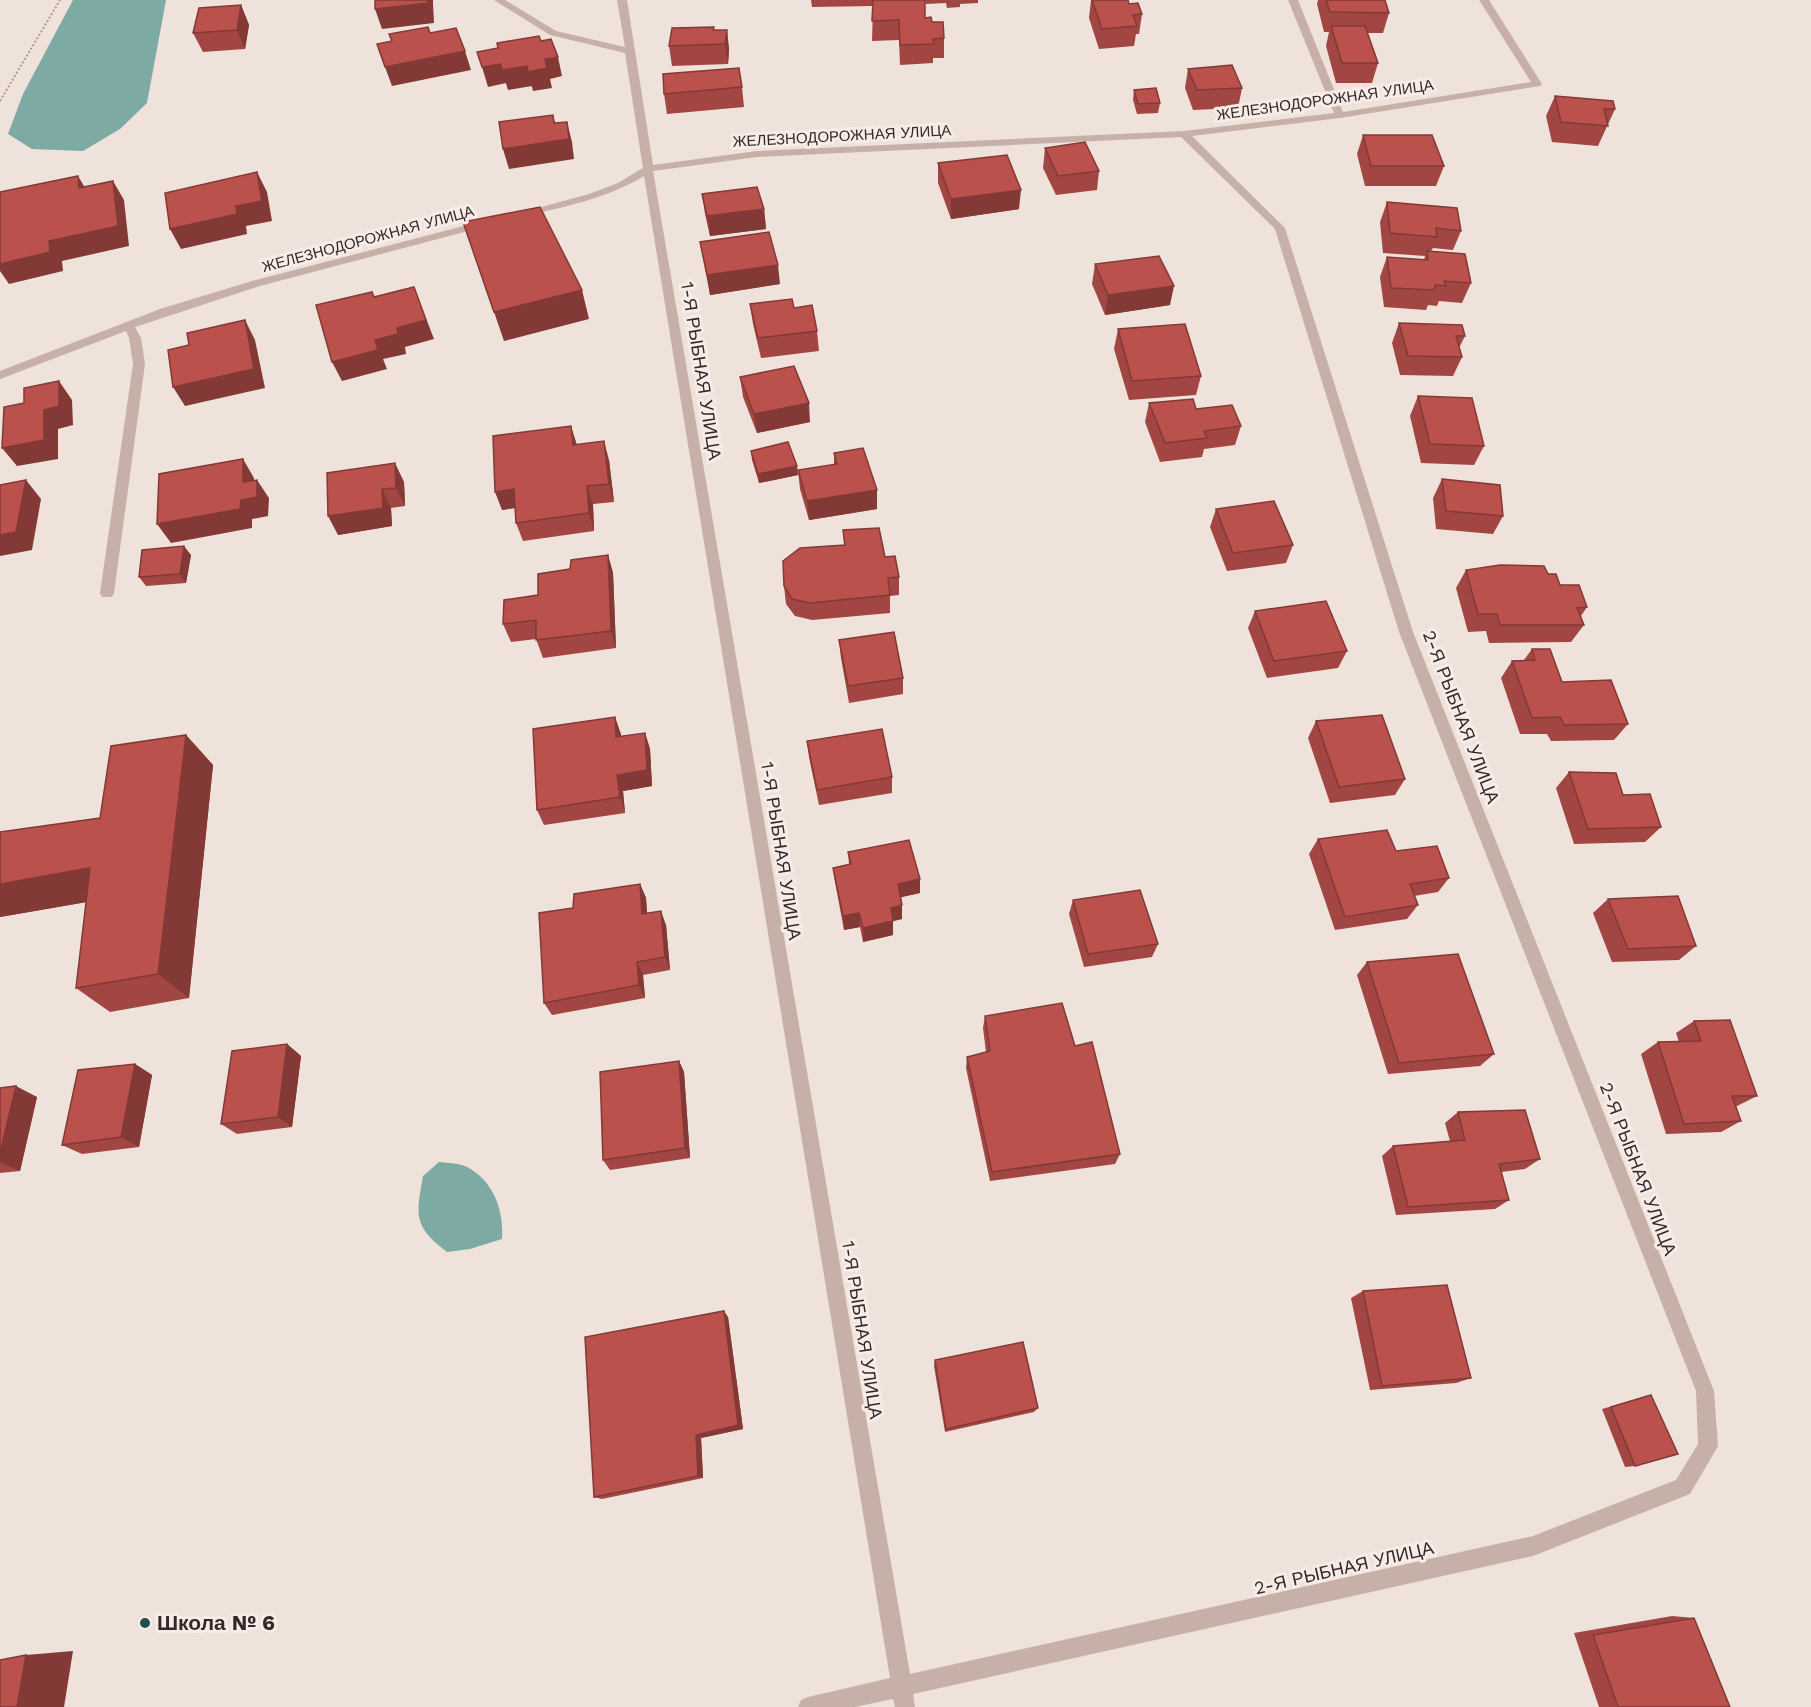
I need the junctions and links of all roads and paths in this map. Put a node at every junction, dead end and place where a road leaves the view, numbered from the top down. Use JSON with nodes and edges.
{"nodes":[{"id":1,"x":60,"y":0,"type":"edge"},
{"id":2,"x":500,"y":0,"type":"edge"},
{"id":3,"x":622,"y":0,"type":"edge"},
{"id":4,"x":1293,"y":0,"type":"edge"},
{"id":5,"x":1484,"y":0,"type":"edge"},
{"id":6,"x":629,"y":51,"type":"junction"},
{"id":7,"x":0,"y":101,"type":"edge"},
{"id":8,"x":1340,"y":115,"type":"junction"},
{"id":9,"x":1184,"y":134,"type":"junction"},
{"id":10,"x":648,"y":169,"type":"junction"},
{"id":11,"x":514,"y":216,"type":"edge"},
{"id":12,"x":491,"y":222,"type":"edge"},
{"id":13,"x":128,"y":325,"type":"junction"},
{"id":14,"x":0,"y":375,"type":"edge"},
{"id":15,"x":107,"y":593,"type":"dead end"},
{"id":16,"x":903,"y":1697,"type":"edge"},
{"id":17,"x":808,"y":1707,"type":"edge"}],
"edges":[{"from":1,"to":7,"type":"path"},
{"from":2,"to":6,"type":"street"},
{"from":3,"to":6,"type":"street","name":"1-Я РЫБНАЯ УЛИЦА"},
{"from":4,"to":8,"type":"street"},
{"from":5,"to":8,"type":"street","name":"ЖЕЛЕЗНОДОРОЖНАЯ УЛИЦА"},
{"from":6,"to":10,"type":"street","name":"1-Я РЫБНАЯ УЛИЦА"},
{"from":8,"to":9,"type":"street","name":"ЖЕЛЕЗНОДОРОЖНАЯ УЛИЦА"},
{"from":9,"to":10,"type":"street","name":"ЖЕЛЕЗНОДОРОЖНАЯ УЛИЦА"},
{"from":9,"to":16,"type":"street","name":"2-Я РЫБНАЯ УЛИЦА"},
{"from":10,"to":11,"type":"street","name":"ЖЕЛЕЗНОДОРОЖНАЯ УЛИЦА"},
{"from":10,"to":16,"type":"street","name":"1-Я РЫБНАЯ УЛИЦА"},
{"from":12,"to":13,"type":"street","name":"ЖЕЛЕЗНОДОРОЖНАЯ УЛИЦА"},
{"from":13,"to":14,"type":"street","name":"ЖЕЛЕЗНОДОРОЖНАЯ УЛИЦА"},
{"from":13,"to":15,"type":"street"},
{"from":16,"to":17,"type":"street","name":"2-Я РЫБНАЯ УЛИЦА"}]}
